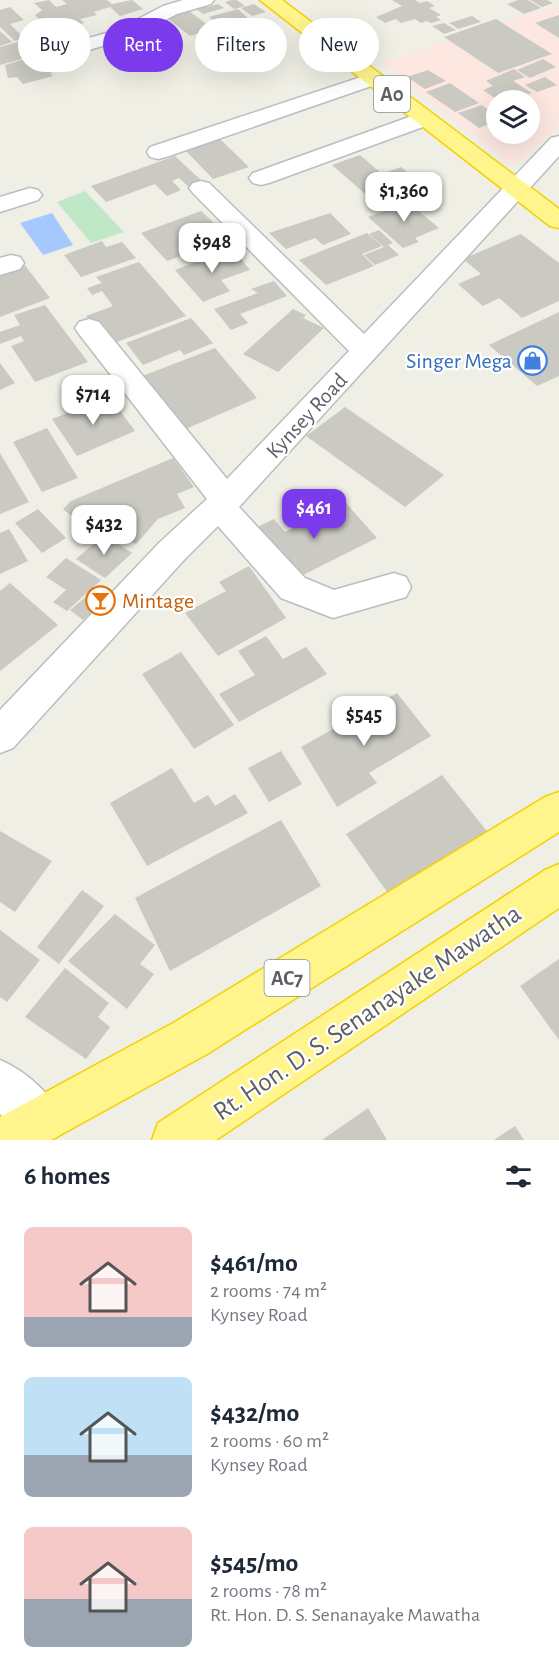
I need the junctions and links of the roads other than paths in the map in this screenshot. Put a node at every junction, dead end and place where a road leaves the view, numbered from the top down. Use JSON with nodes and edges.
{"nodes":[{"id":1,"x":204,"y":0,"type":"edge"},
{"id":2,"x":270,"y":0,"type":"edge"},
{"id":3,"x":91,"y":43,"type":"edge"},
{"id":4,"x":374,"y":79,"type":"junction"},
{"id":5,"x":423,"y":119,"type":"junction"},
{"id":6,"x":559,"y":142,"type":"edge"},
{"id":7,"x":158,"y":152,"type":"dead end"},
{"id":8,"x":261,"y":178,"type":"dead end"},
{"id":9,"x":201,"y":188,"type":"dead end"},
{"id":10,"x":514,"y":188,"type":"junction"},
{"id":11,"x":30,"y":195,"type":"dead end"},
{"id":12,"x":0,"y":205,"type":"edge"},
{"id":13,"x":559,"y":221,"type":"edge"},
{"id":14,"x":89,"y":328,"type":"dead end"},
{"id":15,"x":365,"y":351,"type":"junction"},
{"id":16,"x":223,"y":503,"type":"junction"},
{"id":17,"x":394,"y":587,"type":"dead end"},
{"id":18,"x":0,"y":736,"type":"edge"},
{"id":19,"x":559,"y":810,"type":"edge"},
{"id":20,"x":559,"y":884,"type":"edge"},
{"id":21,"x":0,"y":1083,"type":"edge"},
{"id":22,"x":22,"y":1130,"type":"edge"},
{"id":23,"x":175,"y":1140,"type":"edge"}],
"edges":[{"from":1,"to":3,"type":"street"},
{"from":2,"to":4,"type":"highway","number":"A0"},
{"from":4,"to":5,"type":"highway","number":"A0"},
{"from":4,"to":7,"type":"street"},
{"from":5,"to":8,"type":"street"},
{"from":5,"to":10,"type":"highway","number":"A0"},
{"from":6,"to":10,"type":"street","name":"Kynsey Road"},
{"from":9,"to":15,"type":"street"},
{"from":10,"to":13,"type":"highway","number":"A0"},
{"from":10,"to":15,"type":"street","name":"Kynsey Road"},
{"from":11,"to":12,"type":"street"},
{"from":14,"to":16,"type":"street"},
{"from":15,"to":16,"type":"street","name":"Kynsey Road"},
{"from":16,"to":17,"type":"street"},
{"from":16,"to":18,"type":"street","name":"Kynsey Road"},
{"from":19,"to":22,"type":"highway","number":"AC7"},
{"from":20,"to":23,"type":"highway","name":"Rt. Hon. D. S. Senanayake Mawatha"},
{"from":21,"to":22,"type":"street"}]}
